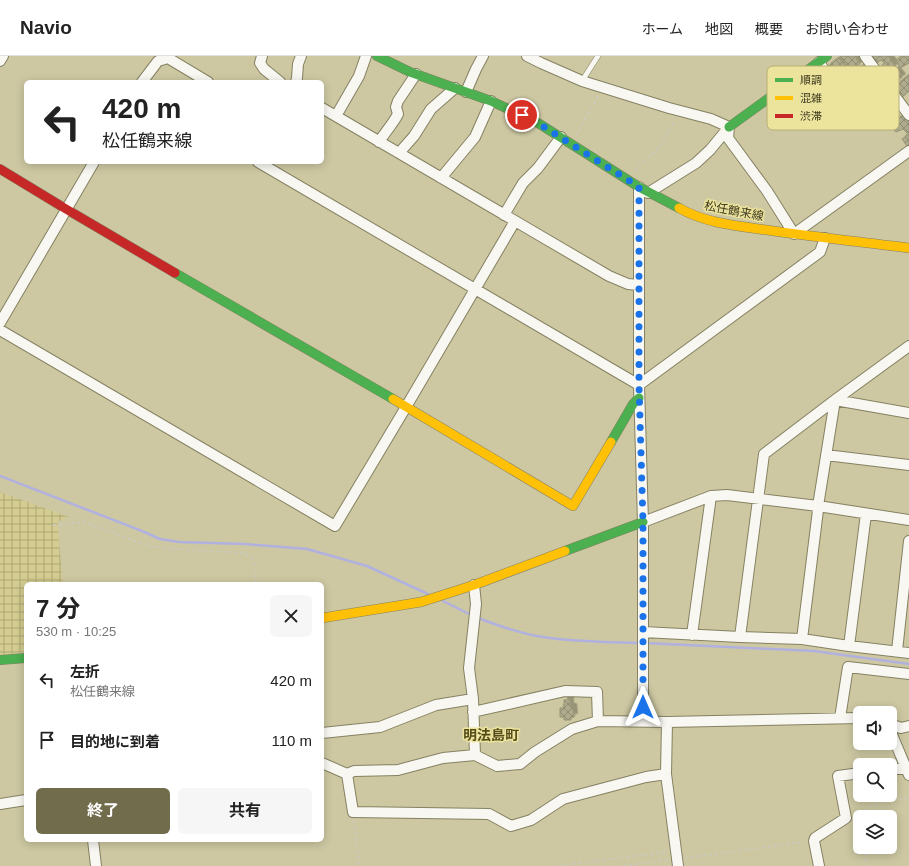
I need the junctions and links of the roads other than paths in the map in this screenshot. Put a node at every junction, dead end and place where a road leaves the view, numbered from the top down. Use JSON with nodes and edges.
{"nodes":[{"id":1,"x":3,"y":56,"type":"edge"},
{"id":2,"x":262,"y":56,"type":"edge"},
{"id":3,"x":301,"y":56,"type":"edge"},
{"id":4,"x":366,"y":56,"type":"edge"},
{"id":5,"x":377,"y":56,"type":"edge"},
{"id":6,"x":483,"y":56,"type":"edge"},
{"id":7,"x":527,"y":56,"type":"edge"},
{"id":8,"x":598,"y":56,"type":"edge"},
{"id":9,"x":865,"y":56,"type":"edge"},
{"id":10,"x":169,"y":57,"type":"edge"},
{"id":11,"x":156,"y":58,"type":"edge"},
{"id":12,"x":823,"y":59,"type":"edge"},
{"id":13,"x":0,"y":61,"type":"edge"},
{"id":14,"x":813,"y":66,"type":"edge"},
{"id":15,"x":872,"y":66,"type":"edge"},
{"id":16,"x":416,"y":74,"type":"junction"},
{"id":17,"x":143,"y":80,"type":"edge"},
{"id":18,"x":205,"y":80,"type":"edge"},
{"id":19,"x":278,"y":80,"type":"edge"},
{"id":20,"x":297,"y":80,"type":"edge"},
{"id":21,"x":582,"y":82,"type":"junction"},
{"id":22,"x":455,"y":88,"type":"junction"},
{"id":23,"x":466,"y":92,"type":"junction"},
{"id":24,"x":767,"y":100,"type":"edge"},
{"id":25,"x":491,"y":101,"type":"junction"},
{"id":26,"x":899,"y":102,"type":"edge"},
{"id":27,"x":324,"y":109,"type":"edge"},
{"id":28,"x":909,"y":115,"type":"edge"},
{"id":29,"x":336,"y":116,"type":"junction"},
{"id":30,"x":729,"y":127,"type":"junction"},
{"id":31,"x":561,"y":137,"type":"junction"},
{"id":32,"x":379,"y":142,"type":"junction"},
{"id":33,"x":909,"y":151,"type":"edge"},
{"id":34,"x":400,"y":153,"type":"junction"},
{"id":35,"x":93,"y":164,"type":"edge"},
{"id":36,"x":261,"y":164,"type":"edge"},
{"id":37,"x":0,"y":169,"type":"edge"},
{"id":38,"x":441,"y":178,"type":"junction"},
{"id":39,"x":639,"y":187,"type":"junction"},
{"id":40,"x":648,"y":193,"type":"junction"},
{"id":41,"x":66,"y":209,"type":"junction"},
{"id":42,"x":504,"y":215,"type":"junction"},
{"id":43,"x":515,"y":221,"type":"junction"},
{"id":44,"x":794,"y":234,"type":"junction"},
{"id":45,"x":825,"y":238,"type":"junction"},
{"id":46,"x":909,"y":248,"type":"edge"},
{"id":47,"x":638,"y":285,"type":"junction"},
{"id":48,"x":475,"y":290,"type":"junction"},
{"id":49,"x":0,"y":323,"type":"edge"},
{"id":50,"x":0,"y":330,"type":"edge"},
{"id":51,"x":909,"y":346,"type":"edge"},
{"id":52,"x":639,"y":385,"type":"junction"},
{"id":53,"x":639,"y":398,"type":"junction"},
{"id":54,"x":835,"y":400,"type":"junction"},
{"id":55,"x":406,"y":407,"type":"junction"},
{"id":56,"x":909,"y":413,"type":"edge"},
{"id":57,"x":826,"y":454,"type":"junction"},
{"id":58,"x":909,"y":465,"type":"edge"},
{"id":59,"x":711,"y":496,"type":"junction"},
{"id":60,"x":758,"y":498,"type":"junction"},
{"id":61,"x":818,"y":506,"type":"junction"},
{"id":62,"x":866,"y":514,"type":"junction"},
{"id":63,"x":909,"y":520,"type":"edge"},
{"id":64,"x":643,"y":522,"type":"junction"},
{"id":65,"x":909,"y":541,"type":"edge"},
{"id":66,"x":474,"y":585,"type":"junction"},
{"id":67,"x":324,"y":618,"type":"edge"},
{"id":68,"x":692,"y":635,"type":"junction"},
{"id":69,"x":740,"y":637,"type":"junction"},
{"id":70,"x":802,"y":639,"type":"junction"},
{"id":71,"x":643,"y":640,"type":"junction"},
{"id":72,"x":848,"y":646,"type":"junction"},
{"id":73,"x":897,"y":651,"type":"junction"},
{"id":74,"x":909,"y":653,"type":"edge"},
{"id":75,"x":24,"y":658,"type":"edge"},
{"id":76,"x":0,"y":660,"type":"edge"},
{"id":77,"x":909,"y":674,"type":"edge"},
{"id":78,"x":473,"y":699,"type":"junction"},
{"id":79,"x":474,"y":712,"type":"junction"},
{"id":80,"x":840,"y":718,"type":"junction"},
{"id":81,"x":853,"y":718,"type":"edge"},
{"id":82,"x":598,"y":721,"type":"junction"},
{"id":83,"x":643,"y":722,"type":"junction"},
{"id":84,"x":667,"y":722,"type":"junction"},
{"id":85,"x":909,"y":726,"type":"edge"},
{"id":86,"x":897,"y":727,"type":"edge"},
{"id":87,"x":324,"y":733,"type":"edge"},
{"id":88,"x":897,"y":746,"type":"edge"},
{"id":89,"x":475,"y":755,"type":"junction"},
{"id":90,"x":324,"y":764,"type":"edge"},
{"id":91,"x":897,"y":770,"type":"edge"},
{"id":92,"x":908,"y":771,"type":"edge"},
{"id":93,"x":347,"y":774,"type":"junction"},
{"id":94,"x":666,"y":774,"type":"junction"},
{"id":95,"x":853,"y":774,"type":"edge"},
{"id":96,"x":24,"y":800,"type":"edge"},
{"id":97,"x":0,"y":804,"type":"edge"},
{"id":98,"x":93,"y":842,"type":"edge"},
{"id":99,"x":677,"y":858,"type":"edge"},
{"id":100,"x":96,"y":866,"type":"edge"},
{"id":101,"x":819,"y":866,"type":"edge"}],
"edges":[{"from":1,"to":13,"type":"street"},
{"from":2,"to":19,"type":"street"},
{"from":3,"to":20,"type":"street"},
{"from":4,"to":29,"type":"street"},
{"from":5,"to":16,"type":"street","name":"松任鶴来線"},
{"from":6,"to":23,"type":"street"},
{"from":7,"to":21,"type":"street"},
{"from":8,"to":21,"type":"lane"},
{"from":9,"to":15,"type":"street"},
{"from":10,"to":11,"type":"street"},
{"from":10,"to":18,"type":"street"},
{"from":11,"to":17,"type":"street"},
{"from":12,"to":14,"type":"street"},
{"from":16,"to":22,"type":"street","name":"松任鶴来線"},
{"from":16,"to":32,"type":"street"},
{"from":21,"to":30,"type":"street"},
{"from":22,"to":23,"type":"street","name":"松任鶴来線"},
{"from":22,"to":34,"type":"street"},
{"from":23,"to":25,"type":"street","name":"松任鶴来線"},
{"from":24,"to":30,"type":"street"},
{"from":25,"to":31,"type":"street","name":"松任鶴来線"},
{"from":25,"to":38,"type":"street"},
{"from":26,"to":28,"type":"street"},
{"from":27,"to":29,"type":"street"},
{"from":29,"to":32,"type":"street"},
{"from":30,"to":40,"type":"street"},
{"from":30,"to":44,"type":"street"},
{"from":31,"to":39,"type":"street","name":"松任鶴来線"},
{"from":31,"to":42,"type":"street"},
{"from":32,"to":34,"type":"street"},
{"from":33,"to":44,"type":"street"},
{"from":34,"to":38,"type":"street"},
{"from":35,"to":41,"type":"street"},
{"from":36,"to":48,"type":"street"},
{"from":37,"to":41,"type":"street"},
{"from":38,"to":42,"type":"street"},
{"from":39,"to":40,"type":"street","name":"松任鶴来線"},
{"from":39,"to":47,"type":"street"},
{"from":40,"to":44,"type":"street","name":"松任鶴来線"},
{"from":41,"to":49,"type":"street"},
{"from":41,"to":55,"type":"street"},
{"from":42,"to":43,"type":"street"},
{"from":43,"to":47,"type":"street"},
{"from":43,"to":48,"type":"street"},
{"from":44,"to":45,"type":"street","name":"松任鶴来線"},
{"from":45,"to":46,"type":"street","name":"松任鶴来線"},
{"from":45,"to":52,"type":"street"},
{"from":47,"to":52,"type":"street"},
{"from":48,"to":52,"type":"street"},
{"from":48,"to":55,"type":"street"},
{"from":50,"to":55,"type":"street"},
{"from":51,"to":54,"type":"street"},
{"from":52,"to":53,"type":"street"},
{"from":53,"to":55,"type":"street"},
{"from":53,"to":64,"type":"street"},
{"from":54,"to":56,"type":"street"},
{"from":54,"to":57,"type":"street"},
{"from":54,"to":60,"type":"street"},
{"from":57,"to":58,"type":"street"},
{"from":57,"to":61,"type":"street"},
{"from":59,"to":60,"type":"street"},
{"from":59,"to":64,"type":"street"},
{"from":59,"to":68,"type":"street"},
{"from":60,"to":61,"type":"street"},
{"from":60,"to":69,"type":"street"},
{"from":61,"to":62,"type":"street"},
{"from":61,"to":70,"type":"street"},
{"from":62,"to":63,"type":"street"},
{"from":62,"to":72,"type":"street"},
{"from":64,"to":66,"type":"street"},
{"from":64,"to":71,"type":"street"},
{"from":65,"to":73,"type":"street"},
{"from":66,"to":67,"type":"street"},
{"from":66,"to":78,"type":"street"},
{"from":68,"to":69,"type":"street"},
{"from":68,"to":71,"type":"street"},
{"from":69,"to":70,"type":"street"},
{"from":70,"to":72,"type":"street"},
{"from":71,"to":83,"type":"street"},
{"from":72,"to":73,"type":"street"},
{"from":73,"to":74,"type":"street"},
{"from":75,"to":76,"type":"street"},
{"from":77,"to":80,"type":"street"},
{"from":78,"to":79,"type":"street"},
{"from":78,"to":87,"type":"street"},
{"from":79,"to":82,"type":"street"},
{"from":79,"to":89,"type":"street"},
{"from":80,"to":81,"type":"street"},
{"from":80,"to":84,"type":"street"},
{"from":82,"to":83,"type":"street"},
{"from":82,"to":89,"type":"street"},
{"from":83,"to":84,"type":"street"},
{"from":84,"to":94,"type":"street"},
{"from":85,"to":86,"type":"street"},
{"from":88,"to":92,"type":"street"},
{"from":89,"to":93,"type":"street"},
{"from":90,"to":93,"type":"street"},
{"from":91,"to":92,"type":"street"},
{"from":93,"to":94,"type":"street"},
{"from":94,"to":99,"type":"street"},
{"from":95,"to":101,"type":"street"},
{"from":96,"to":97,"type":"street"},
{"from":98,"to":100,"type":"street"}]}
